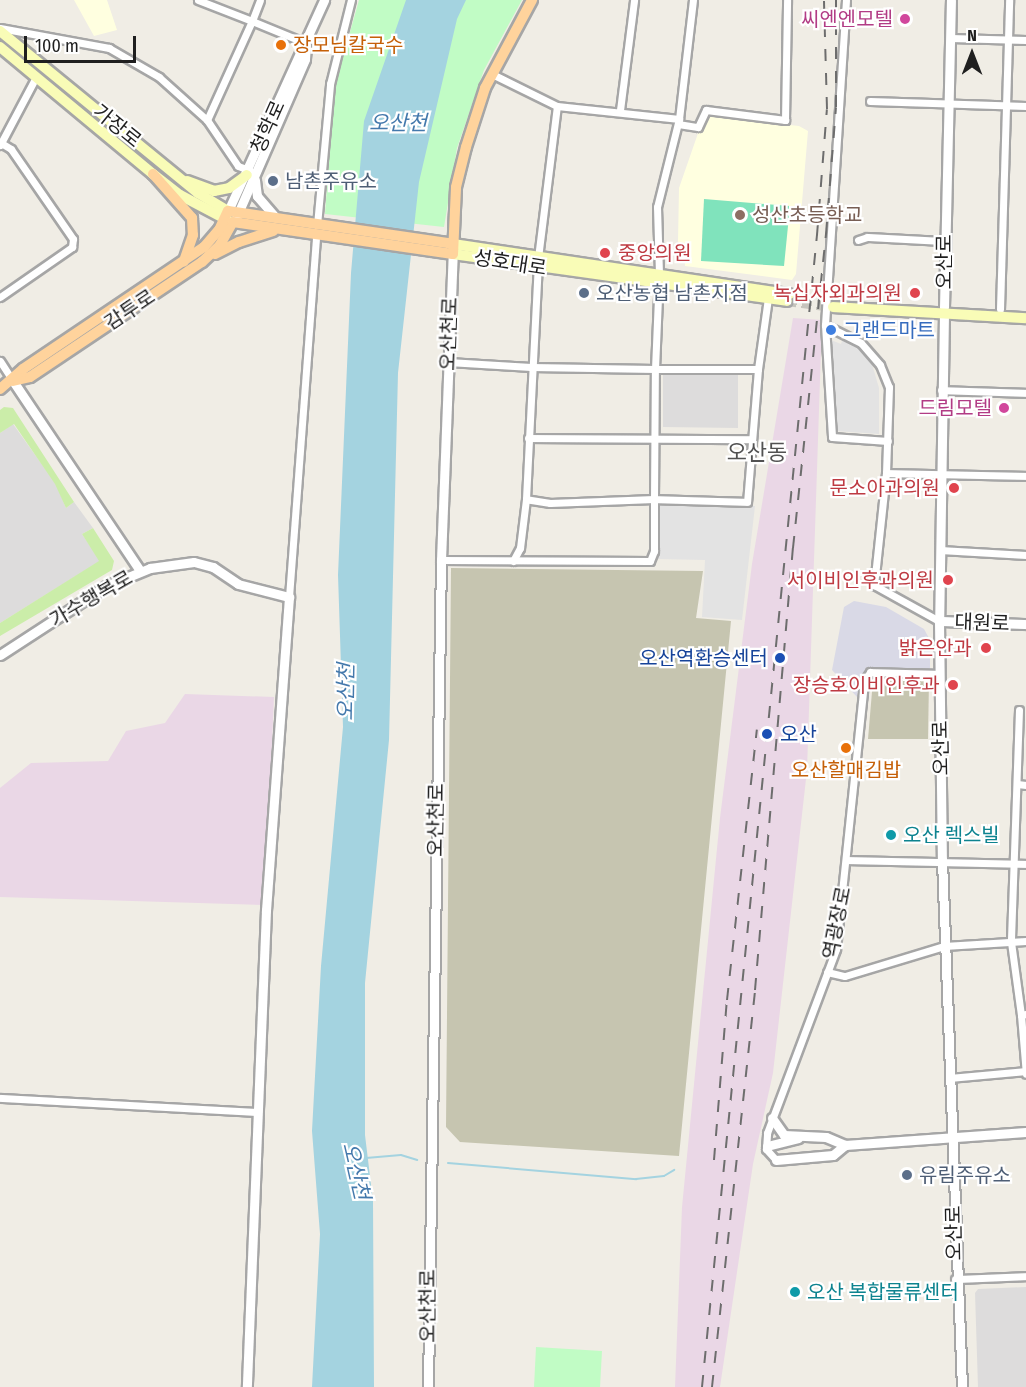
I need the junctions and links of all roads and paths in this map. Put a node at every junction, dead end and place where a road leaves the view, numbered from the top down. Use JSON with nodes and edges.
{"nodes":[{"id":1,"x":260,"y":0,"type":"edge"},
{"id":2,"x":324,"y":0,"type":"edge"},
{"id":3,"x":351,"y":0,"type":"edge"},
{"id":4,"x":532,"y":0,"type":"edge"},
{"id":5,"x":634,"y":0,"type":"edge"},
{"id":6,"x":693,"y":0,"type":"edge"},
{"id":7,"x":787,"y":0,"type":"edge"},
{"id":8,"x":846,"y":0,"type":"edge"},
{"id":9,"x":951,"y":0,"type":"edge"},
{"id":10,"x":1009,"y":0,"type":"edge"},
{"id":11,"x":201,"y":1,"type":"edge"},
{"id":12,"x":252,"y":21,"type":"junction"},
{"id":13,"x":0,"y":30,"type":"edge"},
{"id":14,"x":950,"y":38,"type":"junction"},
{"id":15,"x":1008,"y":40,"type":"junction"},
{"id":16,"x":1026,"y":40,"type":"edge"},
{"id":17,"x":306,"y":43,"type":"junction"},
{"id":18,"x":0,"y":47,"type":"edge"},
{"id":19,"x":492,"y":74,"type":"junction"},
{"id":20,"x":36,"y":77,"type":"junction"},
{"id":21,"x":870,"y":101,"type":"dead end"},
{"id":22,"x":948,"y":103,"type":"junction"},
{"id":23,"x":1006,"y":105,"type":"junction"},
{"id":24,"x":558,"y":106,"type":"junction"},
{"id":25,"x":1026,"y":106,"type":"edge"},
{"id":26,"x":620,"y":110,"type":"junction"},
{"id":27,"x":207,"y":120,"type":"junction"},
{"id":28,"x":678,"y":122,"type":"junction"},
{"id":29,"x":0,"y":144,"type":"edge"},
{"id":30,"x":171,"y":171,"type":"junction"},
{"id":31,"x":153,"y":174,"type":"junction"},
{"id":32,"x":250,"y":174,"type":"junction"},
{"id":33,"x":231,"y":217,"type":"junction"},
{"id":34,"x":278,"y":225,"type":"junction"},
{"id":35,"x":320,"y":231,"type":"junction"},
{"id":36,"x":858,"y":240,"type":"dead end"},
{"id":37,"x":944,"y":241,"type":"junction"},
{"id":38,"x":449,"y":248,"type":"junction"},
{"id":39,"x":202,"y":262,"type":"junction"},
{"id":40,"x":537,"y":263,"type":"junction"},
{"id":41,"x":183,"y":264,"type":"junction"},
{"id":42,"x":659,"y":279,"type":"junction"},
{"id":43,"x":0,"y":297,"type":"edge"},
{"id":44,"x":768,"y":298,"type":"junction"},
{"id":45,"x":834,"y":304,"type":"tunnel mouth"},
{"id":46,"x":1000,"y":309,"type":"junction"},
{"id":47,"x":1026,"y":310,"type":"edge"},
{"id":48,"x":944,"y":311,"type":"junction"},
{"id":49,"x":1026,"y":318,"type":"edge"},
{"id":50,"x":825,"y":325,"type":"junction"},
{"id":51,"x":0,"y":361,"type":"edge"},
{"id":52,"x":448,"y":362,"type":"junction"},
{"id":53,"x":531,"y":367,"type":"junction"},
{"id":54,"x":655,"y":369,"type":"junction"},
{"id":55,"x":758,"y":369,"type":"junction"},
{"id":56,"x":13,"y":381,"type":"junction"},
{"id":57,"x":0,"y":389,"type":"edge"},
{"id":58,"x":942,"y":390,"type":"junction"},
{"id":59,"x":1026,"y":393,"type":"edge"},
{"id":60,"x":528,"y":438,"type":"junction"},
{"id":61,"x":654,"y":438,"type":"junction"},
{"id":62,"x":751,"y":438,"type":"junction"},
{"id":63,"x":888,"y":441,"type":"junction"},
{"id":64,"x":886,"y":473,"type":"junction"},
{"id":65,"x":942,"y":474,"type":"junction"},
{"id":66,"x":1026,"y":476,"type":"edge"},
{"id":67,"x":526,"y":499,"type":"junction"},
{"id":68,"x":654,"y":499,"type":"junction"},
{"id":69,"x":940,"y":550,"type":"junction"},
{"id":70,"x":1026,"y":555,"type":"edge"},
{"id":71,"x":441,"y":560,"type":"junction"},
{"id":72,"x":513,"y":561,"type":"junction"},
{"id":73,"x":140,"y":571,"type":"junction"},
{"id":74,"x":289,"y":597,"type":"junction"},
{"id":75,"x":939,"y":621,"type":"junction"},
{"id":76,"x":1026,"y":624,"type":"edge"},
{"id":77,"x":0,"y":655,"type":"edge"},
{"id":78,"x":940,"y":674,"type":"junction"},
{"id":79,"x":1018,"y":710,"type":"dead end"},
{"id":80,"x":1017,"y":784,"type":"junction"},
{"id":81,"x":1026,"y":785,"type":"edge"},
{"id":82,"x":848,"y":860,"type":"junction"},
{"id":83,"x":942,"y":860,"type":"junction"},
{"id":84,"x":1015,"y":863,"type":"junction"},
{"id":85,"x":1026,"y":864,"type":"edge"},
{"id":86,"x":1011,"y":942,"type":"junction"},
{"id":87,"x":1026,"y":942,"type":"edge"},
{"id":88,"x":944,"y":946,"type":"junction"},
{"id":89,"x":827,"y":972,"type":"junction"},
{"id":90,"x":1024,"y":1014,"type":"edge"},
{"id":91,"x":1026,"y":1072,"type":"edge"},
{"id":92,"x":950,"y":1078,"type":"junction"},
{"id":93,"x":0,"y":1098,"type":"edge"},
{"id":94,"x":258,"y":1112,"type":"junction"},
{"id":95,"x":772,"y":1118,"type":"junction"},
{"id":96,"x":1026,"y":1132,"type":"edge"},
{"id":97,"x":798,"y":1138,"type":"junction"},
{"id":98,"x":952,"y":1138,"type":"junction"},
{"id":99,"x":846,"y":1145,"type":"junction"},
{"id":100,"x":767,"y":1146,"type":"junction"},
{"id":101,"x":776,"y":1160,"type":"joint"},
{"id":102,"x":1026,"y":1276,"type":"edge"},
{"id":103,"x":955,"y":1279,"type":"junction"},
{"id":104,"x":247,"y":1387,"type":"edge"},
{"id":105,"x":428,"y":1387,"type":"edge"},
{"id":106,"x":962,"y":1387,"type":"edge"}],
"edges":[{"from":1,"to":12,"type":"street"},
{"from":2,"to":17,"type":"street","name":"청학로"},
{"from":3,"to":35,"type":"street"},
{"from":4,"to":19,"type":"main road","name":"오산천로"},
{"from":5,"to":26,"type":"street"},
{"from":6,"to":28,"type":"street"},
{"from":7,"to":28,"type":"street"},
{"from":8,"to":50,"type":"street"},
{"from":9,"to":14,"type":"street","name":"오산로"},
{"from":10,"to":15,"type":"street"},
{"from":11,"to":12,"type":"street"},
{"from":12,"to":17,"type":"street"},
{"from":12,"to":27,"type":"street"},
{"from":13,"to":27,"type":"street"},
{"from":13,"to":30,"type":"main road","name":"가장로"},
{"from":14,"to":15,"type":"street"},
{"from":14,"to":22,"type":"street","name":"오산로"},
{"from":15,"to":16,"type":"street"},
{"from":15,"to":23,"type":"street"},
{"from":17,"to":32,"type":"street","name":"청학로"},
{"from":18,"to":20,"type":"main road","name":"가장로"},
{"from":19,"to":24,"type":"street"},
{"from":19,"to":38,"type":"main road","name":"오산천로"},
{"from":20,"to":29,"type":"street"},
{"from":20,"to":31,"type":"main road","name":"가장로"},
{"from":21,"to":22,"type":"street"},
{"from":22,"to":23,"type":"street"},
{"from":22,"to":37,"type":"street","name":"오산로"},
{"from":23,"to":25,"type":"street"},
{"from":23,"to":46,"type":"street"},
{"from":24,"to":26,"type":"street"},
{"from":24,"to":40,"type":"street"},
{"from":26,"to":28,"type":"street"},
{"from":27,"to":32,"type":"street"},
{"from":28,"to":42,"type":"street"},
{"from":29,"to":43,"type":"street"},
{"from":30,"to":32,"type":"main road"},
{"from":30,"to":33,"type":"main road","name":"가장로"},
{"from":31,"to":33,"type":"main road","name":"가장로"},
{"from":31,"to":41,"type":"main road"},
{"from":32,"to":33,"type":"street","name":"청학로"},
{"from":32,"to":34,"type":"street"},
{"from":33,"to":34,"type":"main road","name":"성호대로"},
{"from":33,"to":39,"type":"main road","name":"감투로"},
{"from":33,"to":41,"type":"main road","name":"감투로"},
{"from":34,"to":35,"type":"main road","name":"성호대로"},
{"from":34,"to":39,"type":"main road"},
{"from":35,"to":38,"type":"main road","name":"성호대로"},
{"from":35,"to":74,"type":"street"},
{"from":36,"to":37,"type":"street"},
{"from":37,"to":48,"type":"street","name":"오산로"},
{"from":38,"to":40,"type":"main road","name":"성호대로"},
{"from":38,"to":52,"type":"street","name":"오산천로"},
{"from":39,"to":56,"type":"main road","name":"감투로"},
{"from":40,"to":42,"type":"main road","name":"성호대로"},
{"from":40,"to":53,"type":"street"},
{"from":41,"to":56,"type":"main road","name":"감투로"},
{"from":42,"to":44,"type":"main road","name":"성호대로"},
{"from":42,"to":44,"type":"main road","name":"성호대로"},
{"from":42,"to":54,"type":"street"},
{"from":44,"to":55,"type":"street"},
{"from":45,"to":48,"type":"main road"},
{"from":46,"to":47,"type":"main road"},
{"from":46,"to":48,"type":"main road"},
{"from":48,"to":49,"type":"main road"},
{"from":48,"to":58,"type":"street","name":"오산로"},
{"from":50,"to":63,"type":"street"},
{"from":50,"to":63,"type":"street"},
{"from":51,"to":56,"type":"street"},
{"from":52,"to":53,"type":"street"},
{"from":52,"to":71,"type":"street","name":"오산천로"},
{"from":53,"to":54,"type":"street"},
{"from":53,"to":60,"type":"street"},
{"from":54,"to":55,"type":"street"},
{"from":54,"to":61,"type":"street"},
{"from":55,"to":62,"type":"street"},
{"from":56,"to":57,"type":"main road","name":"감투로"},
{"from":56,"to":73,"type":"street"},
{"from":58,"to":59,"type":"street"},
{"from":58,"to":65,"type":"street","name":"오산로"},
{"from":60,"to":61,"type":"street"},
{"from":60,"to":67,"type":"street"},
{"from":61,"to":62,"type":"street"},
{"from":61,"to":68,"type":"street"},
{"from":62,"to":68,"type":"street"},
{"from":63,"to":64,"type":"street"},
{"from":64,"to":65,"type":"street"},
{"from":64,"to":75,"type":"street"},
{"from":65,"to":66,"type":"street"},
{"from":65,"to":69,"type":"street","name":"오산로"},
{"from":67,"to":68,"type":"street"},
{"from":67,"to":72,"type":"street"},
{"from":68,"to":72,"type":"street"},
{"from":69,"to":70,"type":"street"},
{"from":69,"to":75,"type":"street","name":"오산로"},
{"from":71,"to":72,"type":"street"},
{"from":71,"to":105,"type":"street","name":"오산천로"},
{"from":73,"to":74,"type":"street","name":"가수행복로"},
{"from":73,"to":77,"type":"street","name":"가수행복로"},
{"from":74,"to":94,"type":"street"},
{"from":75,"to":76,"type":"street","name":"대원로"},
{"from":75,"to":78,"type":"street","name":"오산로"},
{"from":78,"to":82,"type":"street","name":"역광장로"},
{"from":78,"to":83,"type":"street","name":"오산로"},
{"from":79,"to":80,"type":"street"},
{"from":80,"to":81,"type":"street"},
{"from":80,"to":84,"type":"street"},
{"from":82,"to":83,"type":"street"},
{"from":82,"to":89,"type":"street","name":"역광장로"},
{"from":83,"to":84,"type":"street"},
{"from":83,"to":88,"type":"street","name":"오산로"},
{"from":84,"to":85,"type":"street"},
{"from":84,"to":86,"type":"street"},
{"from":86,"to":87,"type":"street"},
{"from":86,"to":88,"type":"street"},
{"from":86,"to":90,"type":"street"},
{"from":88,"to":89,"type":"street"},
{"from":88,"to":92,"type":"street","name":"오산로"},
{"from":89,"to":95,"type":"street","name":"역광장로"},
{"from":90,"to":91,"type":"street"},
{"from":91,"to":92,"type":"street"},
{"from":92,"to":98,"type":"street","name":"오산로"},
{"from":93,"to":94,"type":"street"},
{"from":94,"to":104,"type":"street"},
{"from":95,"to":97,"type":"street"},
{"from":95,"to":100,"type":"street","name":"역광장로"},
{"from":96,"to":98,"type":"street"},
{"from":97,"to":99,"type":"street"},
{"from":97,"to":100,"type":"street"},
{"from":98,"to":99,"type":"street"},
{"from":98,"to":103,"type":"street","name":"오산로"},
{"from":99,"to":101,"type":"street"},
{"from":100,"to":101,"type":"street"},
{"from":102,"to":103,"type":"street"},
{"from":103,"to":106,"type":"street","name":"오산로"}]}
